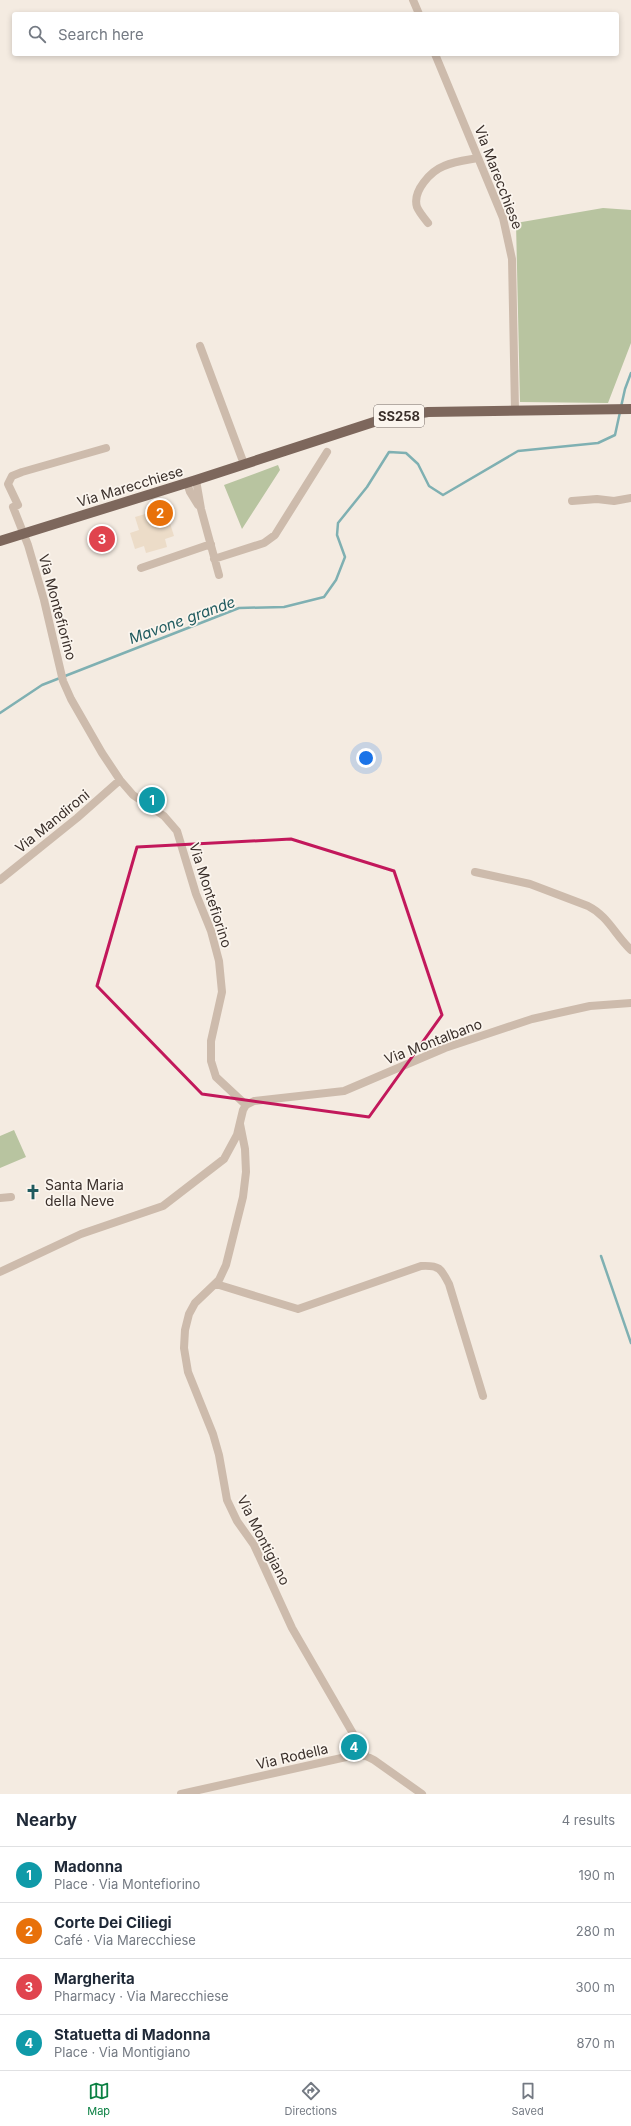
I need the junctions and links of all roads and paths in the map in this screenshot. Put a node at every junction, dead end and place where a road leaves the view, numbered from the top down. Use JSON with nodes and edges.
{"nodes":[{"id":1,"x":413,"y":0,"type":"edge"},
{"id":2,"x":417,"y":12,"type":"edge"},
{"id":3,"x":436,"y":56,"type":"edge"},
{"id":4,"x":478,"y":158,"type":"junction"},
{"id":5,"x":428,"y":223,"type":"dead end"},
{"id":6,"x":200,"y":346,"type":"dead end"},
{"id":7,"x":628,"y":409,"type":"edge"},
{"id":8,"x":515,"y":410,"type":"junction"},
{"id":9,"x":106,"y":448,"type":"dead end"},
{"id":10,"x":327,"y":452,"type":"dead end"},
{"id":11,"x":244,"y":464,"type":"junction"},
{"id":12,"x":192,"y":482,"type":"junction"},
{"id":13,"x":631,"y":498,"type":"edge"},
{"id":14,"x":572,"y":501,"type":"dead end"},
{"id":15,"x":24,"y":533,"type":"junction"},
{"id":16,"x":0,"y":541,"type":"edge"},
{"id":17,"x":211,"y":544,"type":"junction"},
{"id":18,"x":214,"y":559,"type":"junction"},
{"id":19,"x":141,"y":568,"type":"dead end"},
{"id":20,"x":219,"y":575,"type":"dead end"},
{"id":21,"x":120,"y":780,"type":"junction"},
{"id":22,"x":475,"y":872,"type":"dead end"},
{"id":23,"x":0,"y":880,"type":"edge"},
{"id":24,"x":631,"y":950,"type":"edge"},
{"id":25,"x":631,"y":1003,"type":"edge"},
{"id":26,"x":246,"y":1105,"type":"junction"},
{"id":27,"x":240,"y":1124,"type":"junction"},
{"id":28,"x":10,"y":1197,"type":"dead end"},
{"id":29,"x":0,"y":1198,"type":"edge"},
{"id":30,"x":0,"y":1272,"type":"edge"},
{"id":31,"x":216,"y":1284,"type":"junction"},
{"id":32,"x":484,"y":1396,"type":"dead end"},
{"id":33,"x":366,"y":1756,"type":"junction"},
{"id":34,"x":181,"y":1794,"type":"edge"},
{"id":35,"x":422,"y":1794,"type":"edge"}],
"edges":[{"from":1,"to":2,"type":"street"},
{"from":3,"to":4,"type":"street","name":"Via Marecchiese"},
{"from":4,"to":5,"type":"street"},
{"from":4,"to":8,"type":"street","name":"Via Marecchiese"},
{"from":6,"to":11,"type":"street"},
{"from":7,"to":8,"type":"main road","name":"Via Marecchiese","number":"SS258"},
{"from":8,"to":11,"type":"main road","name":"Via Marecchiese","number":"SS258"},
{"from":9,"to":15,"type":"street"},
{"from":10,"to":18,"type":"street"},
{"from":11,"to":12,"type":"main road","name":"Via Marecchiese","number":"SS258"},
{"from":12,"to":15,"type":"main road","name":"Via Marecchiese","number":"SS258"},
{"from":12,"to":17,"type":"street"},
{"from":13,"to":14,"type":"street"},
{"from":15,"to":16,"type":"main road","name":"Via Marecchiese","number":"SS258"},
{"from":15,"to":21,"type":"street","name":"Via Montefiorino"},
{"from":17,"to":18,"type":"street"},
{"from":17,"to":19,"type":"street"},
{"from":18,"to":20,"type":"street"},
{"from":21,"to":23,"type":"street","name":"Via Mandironi"},
{"from":21,"to":26,"type":"street","name":"Via Montefiorino"},
{"from":22,"to":24,"type":"street"},
{"from":25,"to":26,"type":"street","name":"Via Montalbano"},
{"from":26,"to":27,"type":"street"},
{"from":27,"to":30,"type":"street"},
{"from":27,"to":31,"type":"street","name":"Via Montigiano"},
{"from":28,"to":29,"type":"street"},
{"from":31,"to":32,"type":"street"},
{"from":31,"to":33,"type":"street","name":"Via Montigiano"},
{"from":33,"to":34,"type":"street","name":"Via Rodella"},
{"from":33,"to":35,"type":"street"}]}
